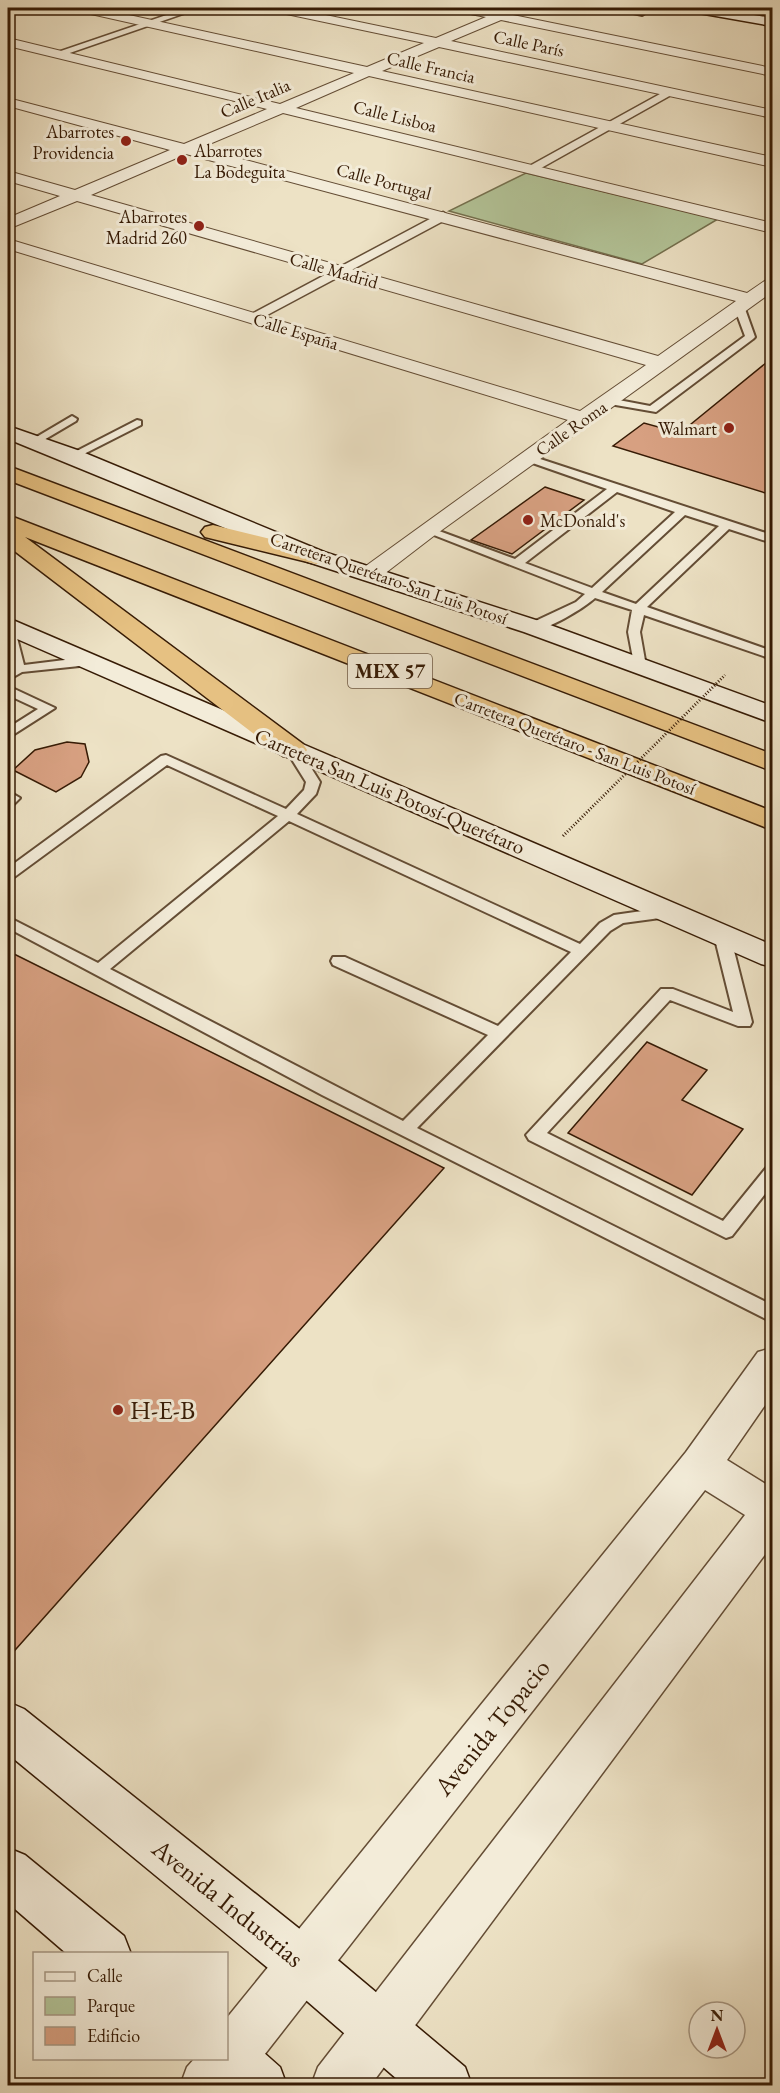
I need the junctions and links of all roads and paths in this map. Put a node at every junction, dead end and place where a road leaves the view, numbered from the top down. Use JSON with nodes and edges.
{"nodes":[{"id":1,"x":82,"y":8,"type":"edge"},
{"id":2,"x":195,"y":8,"type":"edge"},
{"id":3,"x":277,"y":8,"type":"edge"},
{"id":4,"x":459,"y":8,"type":"edge"},
{"id":5,"x":519,"y":8,"type":"edge"},
{"id":6,"x":616,"y":8,"type":"edge"},
{"id":7,"x":693,"y":8,"type":"edge"},
{"id":8,"x":731,"y":8,"type":"edge"},
{"id":9,"x":642,"y":13,"type":"dead end"},
{"id":10,"x":772,"y":15,"type":"edge"},
{"id":11,"x":499,"y":16,"type":"junction"},
{"id":12,"x":772,"y":22,"type":"edge"},
{"id":13,"x":152,"y":23,"type":"junction"},
{"id":14,"x":439,"y":41,"type":"junction"},
{"id":15,"x":8,"y":42,"type":"edge"},
{"id":16,"x":57,"y":54,"type":"junction"},
{"id":17,"x":368,"y":71,"type":"junction"},
{"id":18,"x":772,"y":72,"type":"edge"},
{"id":19,"x":669,"y":92,"type":"junction"},
{"id":20,"x":8,"y":102,"type":"edge"},
{"id":21,"x":280,"y":109,"type":"junction"},
{"id":22,"x":772,"y":114,"type":"edge"},
{"id":23,"x":611,"y":126,"type":"junction"},
{"id":24,"x":185,"y":149,"type":"junction"},
{"id":25,"x":772,"y":162,"type":"edge"},
{"id":26,"x":530,"y":169,"type":"junction"},
{"id":27,"x":8,"y":176,"type":"edge"},
{"id":28,"x":75,"y":195,"type":"junction"},
{"id":29,"x":443,"y":216,"type":"junction"},
{"id":30,"x":8,"y":224,"type":"edge"},
{"id":31,"x":772,"y":228,"type":"edge"},
{"id":32,"x":8,"y":244,"type":"edge"},
{"id":33,"x":340,"y":272,"type":"junction"},
{"id":34,"x":772,"y":284,"type":"edge"},
{"id":35,"x":745,"y":305,"type":"junction"},
{"id":36,"x":251,"y":318,"type":"junction"},
{"id":37,"x":660,"y":363,"type":"junction"},
{"id":38,"x":608,"y":401,"type":"junction"},
{"id":39,"x":72,"y":419,"type":"dead end"},
{"id":40,"x":584,"y":419,"type":"junction"},
{"id":41,"x":138,"y":423,"type":"dead end"},
{"id":42,"x":8,"y":432,"type":"edge"},
{"id":43,"x":33,"y":442,"type":"junction"},
{"id":44,"x":72,"y":456,"type":"junction"},
{"id":45,"x":528,"y":458,"type":"junction"},
{"id":46,"x":8,"y":473,"type":"edge"},
{"id":47,"x":615,"y":488,"type":"junction"},
{"id":48,"x":88,"y":503,"type":"junction"},
{"id":49,"x":683,"y":511,"type":"junction"},
{"id":50,"x":8,"y":522,"type":"edge"},
{"id":51,"x":727,"y":525,"type":"junction"},
{"id":52,"x":427,"y":530,"type":"junction"},
{"id":53,"x":8,"y":536,"type":"edge"},
{"id":54,"x":772,"y":539,"type":"edge"},
{"id":55,"x":316,"y":556,"type":"junction"},
{"id":56,"x":517,"y":563,"type":"junction"},
{"id":57,"x":371,"y":573,"type":"junction"},
{"id":58,"x":594,"y":593,"type":"junction"},
{"id":59,"x":639,"y":608,"type":"junction"},
{"id":60,"x":8,"y":626,"type":"edge"},
{"id":61,"x":533,"y":627,"type":"junction"},
{"id":62,"x":772,"y":655,"type":"edge"},
{"id":63,"x":89,"y":661,"type":"junction"},
{"id":64,"x":640,"y":666,"type":"junction"},
{"id":65,"x":13,"y":672,"type":"edge"},
{"id":66,"x":725,"y":675,"type":"dead end"},
{"id":67,"x":8,"y":690,"type":"edge"},
{"id":68,"x":772,"y":715,"type":"edge"},
{"id":69,"x":8,"y":734,"type":"edge"},
{"id":70,"x":293,"y":750,"type":"junction"},
{"id":71,"x":772,"y":764,"type":"edge"},
{"id":72,"x":8,"y":795,"type":"edge"},
{"id":73,"x":8,"y":802,"type":"edge"},
{"id":74,"x":288,"y":815,"type":"junction"},
{"id":75,"x":772,"y":821,"type":"edge"},
{"id":76,"x":563,"y":836,"type":"dead end"},
{"id":77,"x":8,"y":875,"type":"edge"},
{"id":78,"x":670,"y":912,"type":"junction"},
{"id":79,"x":8,"y":922,"type":"edge"},
{"id":80,"x":722,"y":935,"type":"junction"},
{"id":81,"x":580,"y":950,"type":"junction"},
{"id":82,"x":772,"y":957,"type":"edge"},
{"id":83,"x":339,"y":961,"type":"dead end"},
{"id":84,"x":98,"y":971,"type":"junction"},
{"id":85,"x":498,"y":1033,"type":"junction"},
{"id":86,"x":406,"y":1129,"type":"junction"},
{"id":87,"x":772,"y":1173,"type":"edge"},
{"id":88,"x":772,"y":1314,"type":"edge"},
{"id":89,"x":772,"y":1364,"type":"edge"},
{"id":90,"x":700,"y":1465,"type":"junction"},
{"id":91,"x":772,"y":1511,"type":"edge"},
{"id":92,"x":8,"y":1725,"type":"edge"},
{"id":93,"x":8,"y":1872,"type":"edge"},
{"id":94,"x":105,"y":1952,"type":"edge"},
{"id":95,"x":303,"y":1964,"type":"junction"},
{"id":96,"x":380,"y":2027,"type":"junction"},
{"id":97,"x":231,"y":2070,"type":"edge"},
{"id":98,"x":337,"y":2085,"type":"edge"},
{"id":99,"x":446,"y":2085,"type":"edge"}],
"edges":[{"from":1,"to":13,"type":"street","name":"Calle Francia"},
{"from":2,"to":13,"type":"street"},
{"from":3,"to":14,"type":"street","name":"Calle París"},
{"from":4,"to":11,"type":"street"},
{"from":5,"to":11,"type":"street","name":"Calle Italia"},
{"from":6,"to":9,"type":"lane"},
{"from":7,"to":12,"type":"main road"},
{"from":8,"to":10,"type":"main road"},
{"from":11,"to":14,"type":"street","name":"Calle Italia"},
{"from":11,"to":18,"type":"street"},
{"from":13,"to":16,"type":"street"},
{"from":13,"to":17,"type":"street","name":"Calle Francia"},
{"from":14,"to":17,"type":"street","name":"Calle Italia"},
{"from":14,"to":19,"type":"street","name":"Calle París"},
{"from":15,"to":16,"type":"street","name":"Calle Lisboa"},
{"from":16,"to":21,"type":"street","name":"Calle Lisboa"},
{"from":17,"to":21,"type":"street","name":"Calle Italia"},
{"from":17,"to":23,"type":"street","name":"Calle Francia"},
{"from":19,"to":22,"type":"street","name":"Calle París"},
{"from":19,"to":23,"type":"street"},
{"from":20,"to":24,"type":"street","name":"Calle Portugal"},
{"from":21,"to":24,"type":"street","name":"Calle Italia"},
{"from":21,"to":26,"type":"street","name":"Calle Lisboa"},
{"from":23,"to":25,"type":"street","name":"Calle Francia"},
{"from":23,"to":26,"type":"street"},
{"from":24,"to":28,"type":"street","name":"Calle Italia"},
{"from":24,"to":29,"type":"street","name":"Calle Portugal"},
{"from":26,"to":31,"type":"street","name":"Calle Lisboa"},
{"from":27,"to":28,"type":"street","name":"Calle Madrid"},
{"from":28,"to":30,"type":"street","name":"Calle Italia"},
{"from":28,"to":33,"type":"street","name":"Calle Madrid"},
{"from":29,"to":33,"type":"street"},
{"from":29,"to":35,"type":"street","name":"Calle Portugal"},
{"from":32,"to":36,"type":"street","name":"Calle España"},
{"from":33,"to":36,"type":"street"},
{"from":33,"to":37,"type":"street","name":"Calle Madrid"},
{"from":34,"to":35,"type":"street","name":"Calle Roma"},
{"from":35,"to":37,"type":"street","name":"Calle Roma"},
{"from":35,"to":38,"type":"lane"},
{"from":36,"to":40,"type":"street","name":"Calle España"},
{"from":37,"to":38,"type":"street","name":"Calle Roma"},
{"from":38,"to":40,"type":"street","name":"Calle Roma"},
{"from":39,"to":43,"type":"lane"},
{"from":40,"to":45,"type":"street","name":"Calle Roma"},
{"from":41,"to":44,"type":"lane"},
{"from":42,"to":43,"type":"main road","name":"Carretera Querétaro-San Luis Potosí"},
{"from":43,"to":44,"type":"main road","name":"Carretera Querétaro-San Luis Potosí"},
{"from":44,"to":55,"type":"main road","name":"Carretera Querétaro-San Luis Potosí"},
{"from":45,"to":47,"type":"lane"},
{"from":45,"to":52,"type":"street","name":"Calle Roma"},
{"from":46,"to":48,"type":"highway","number":"MEX 57"},
{"from":47,"to":49,"type":"lane"},
{"from":47,"to":56,"type":"lane"},
{"from":48,"to":55,"type":"highway"},
{"from":48,"to":71,"type":"highway","number":"MEX 57"},
{"from":49,"to":51,"type":"lane"},
{"from":49,"to":58,"type":"lane"},
{"from":50,"to":75,"type":"highway","name":"Carretera Querétaro - San Luis Potosí","number":"MEX 57"},
{"from":51,"to":54,"type":"lane"},
{"from":51,"to":59,"type":"lane"},
{"from":52,"to":56,"type":"lane"},
{"from":52,"to":57,"type":"street","name":"Calle Roma"},
{"from":53,"to":70,"type":"highway"},
{"from":55,"to":57,"type":"main road","name":"Carretera Querétaro-San Luis Potosí"},
{"from":56,"to":58,"type":"lane"},
{"from":57,"to":61,"type":"main road","name":"Carretera Querétaro-San Luis Potosí"},
{"from":58,"to":59,"type":"lane"},
{"from":58,"to":61,"type":"lane"},
{"from":59,"to":62,"type":"lane"},
{"from":59,"to":64,"type":"lane"},
{"from":60,"to":63,"type":"main road","name":"Carretera San Luis Potosí-Querétaro"},
{"from":60,"to":65,"type":"lane"},
{"from":61,"to":64,"type":"main road","name":"Carretera Querétaro-San Luis Potosí"},
{"from":63,"to":65,"type":"lane"},
{"from":63,"to":70,"type":"main road","name":"Carretera San Luis Potosí-Querétaro"},
{"from":64,"to":68,"type":"main road","name":"Carretera Querétaro-San Luis Potosí"},
{"from":66,"to":76,"type":"path","bridge":true},
{"from":67,"to":69,"type":"lane"},
{"from":70,"to":74,"type":"lane"},
{"from":70,"to":78,"type":"main road","name":"Carretera San Luis Potosí-Querétaro"},
{"from":72,"to":73,"type":"lane"},
{"from":74,"to":77,"type":"lane"},
{"from":74,"to":81,"type":"lane"},
{"from":74,"to":84,"type":"lane"},
{"from":78,"to":80,"type":"main road","name":"Carretera San Luis Potosí-Querétaro"},
{"from":78,"to":81,"type":"lane"},
{"from":79,"to":84,"type":"lane"},
{"from":80,"to":82,"type":"main road","name":"Carretera San Luis Potosí-Querétaro"},
{"from":80,"to":87,"type":"lane"},
{"from":81,"to":85,"type":"lane"},
{"from":83,"to":85,"type":"lane"},
{"from":84,"to":86,"type":"lane"},
{"from":85,"to":86,"type":"lane"},
{"from":86,"to":88,"type":"lane"},
{"from":89,"to":90,"type":"main road","name":"Avenida Topacio"},
{"from":90,"to":91,"type":"main road"},
{"from":90,"to":95,"type":"main road","name":"Avenida Topacio"},
{"from":91,"to":96,"type":"main road"},
{"from":92,"to":95,"type":"main road","name":"Avenida Industrias"},
{"from":93,"to":94,"type":"main road"},
{"from":95,"to":96,"type":"main road","name":"Avenida Industrias"},
{"from":95,"to":97,"type":"main road","name":"Avenida Topacio"},
{"from":96,"to":98,"type":"main road"},
{"from":96,"to":99,"type":"main road","name":"Avenida Industrias"}]}
